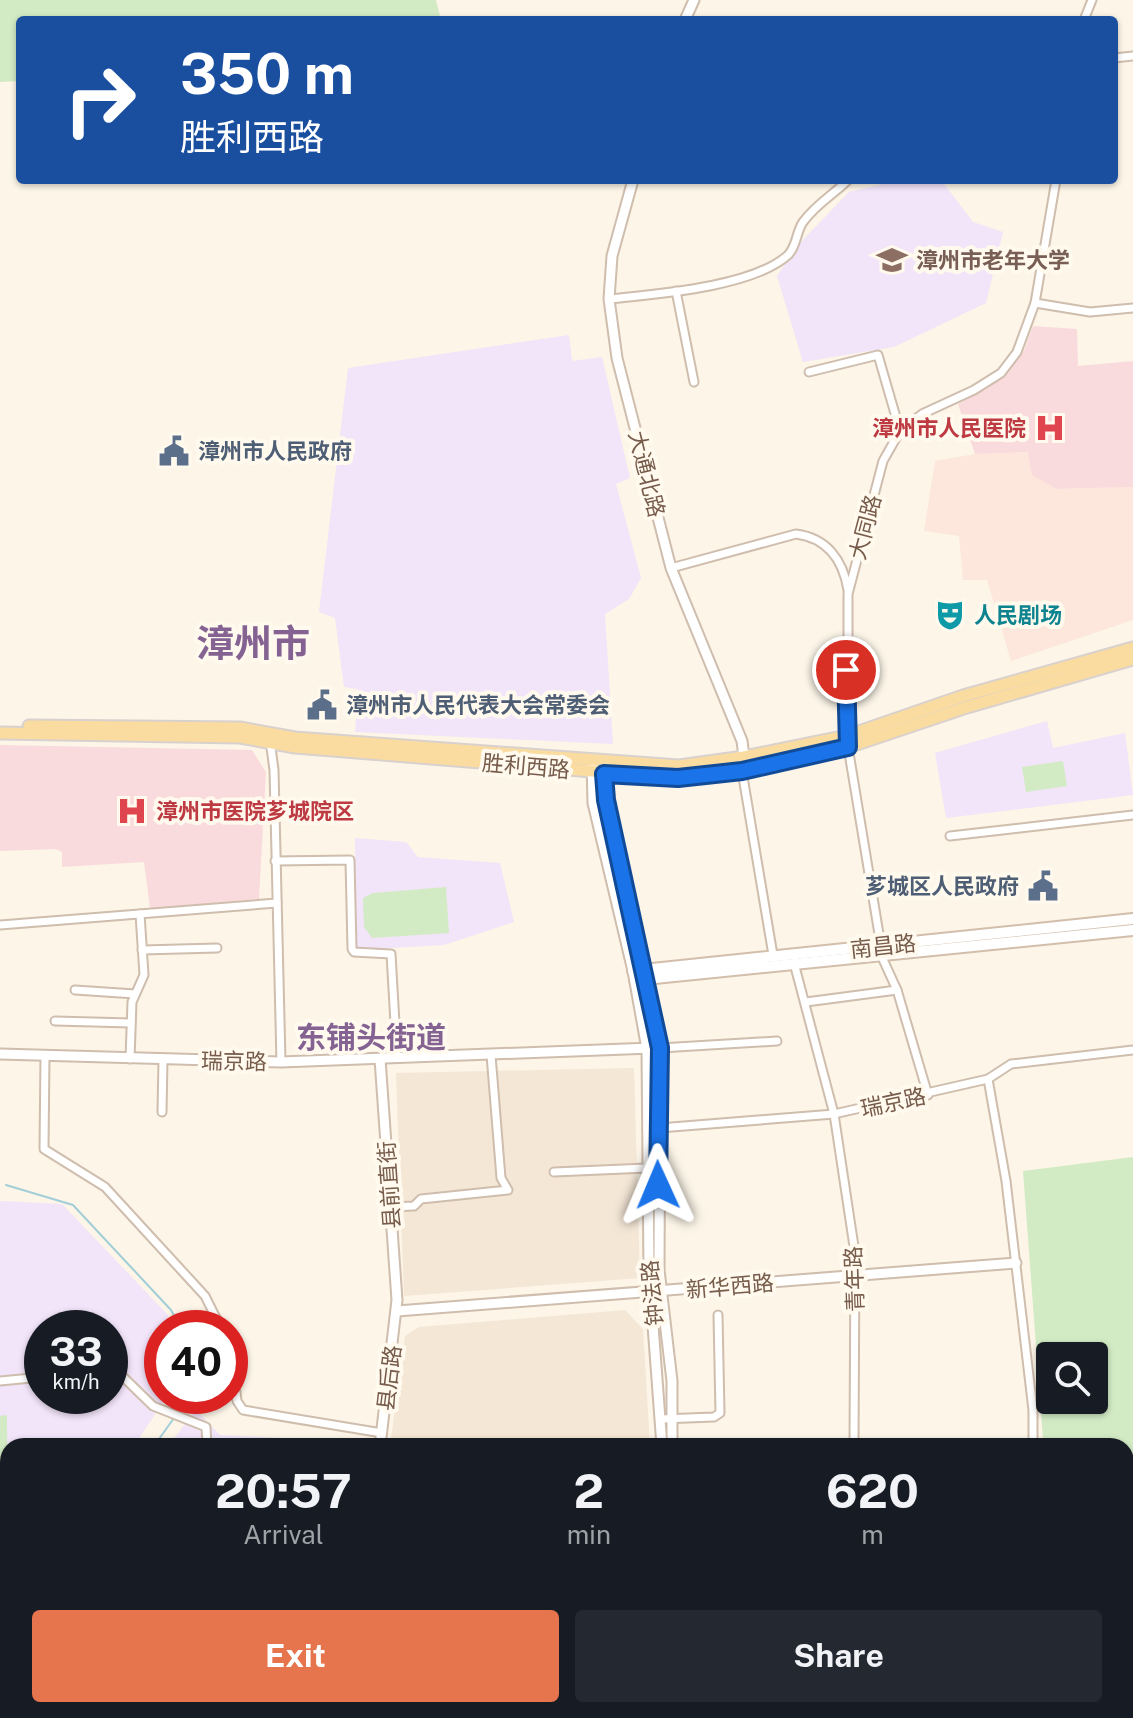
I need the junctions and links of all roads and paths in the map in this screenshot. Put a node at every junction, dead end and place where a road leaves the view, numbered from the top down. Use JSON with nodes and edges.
{"nodes":[{"id":1,"x":632,"y":184,"type":"edge"},
{"id":2,"x":843,"y":184,"type":"edge"},
{"id":3,"x":1055,"y":184,"type":"edge"},
{"id":4,"x":676,"y":291,"type":"junction"},
{"id":5,"x":609,"y":299,"type":"junction"},
{"id":6,"x":1035,"y":303,"type":"junction"},
{"id":7,"x":1133,"y":308,"type":"edge"},
{"id":8,"x":809,"y":372,"type":"dead end"},
{"id":9,"x":694,"y":382,"type":"dead end"},
{"id":10,"x":900,"y":431,"type":"junction"},
{"id":11,"x":671,"y":568,"type":"junction"},
{"id":12,"x":848,"y":594,"type":"junction"},
{"id":13,"x":1133,"y":648,"type":"edge"},
{"id":14,"x":1133,"y":659,"type":"edge"},
{"id":15,"x":0,"y":726,"type":"edge"},
{"id":16,"x":0,"y":733,"type":"edge"},
{"id":17,"x":270,"y":738,"type":"junction"},
{"id":18,"x":847,"y":742,"type":"junction"},
{"id":19,"x":744,"y":757,"type":"junction"},
{"id":20,"x":591,"y":766,"type":"junction"},
{"id":21,"x":606,"y":768,"type":"junction"},
{"id":22,"x":742,"y":771,"type":"junction"},
{"id":23,"x":1133,"y":815,"type":"edge"},
{"id":24,"x":950,"y":836,"type":"dead end"},
{"id":25,"x":275,"y":861,"type":"junction"},
{"id":26,"x":277,"y":903,"type":"junction"},
{"id":27,"x":140,"y":914,"type":"junction"},
{"id":28,"x":1133,"y":919,"type":"edge"},
{"id":29,"x":0,"y":925,"type":"edge"},
{"id":30,"x":1133,"y":930,"type":"edge"},
{"id":31,"x":217,"y":948,"type":"dead end"},
{"id":32,"x":142,"y":950,"type":"junction"},
{"id":33,"x":881,"y":950,"type":"junction"},
{"id":34,"x":773,"y":955,"type":"junction"},
{"id":35,"x":794,"y":963,"type":"junction"},
{"id":36,"x":639,"y":974,"type":"junction"},
{"id":37,"x":75,"y":990,"type":"dead end"},
{"id":38,"x":897,"y":990,"type":"junction"},
{"id":39,"x":135,"y":994,"type":"junction"},
{"id":40,"x":806,"y":1002,"type":"junction"},
{"id":41,"x":55,"y":1021,"type":"dead end"},
{"id":42,"x":131,"y":1023,"type":"junction"},
{"id":43,"x":777,"y":1041,"type":"dead end"},
{"id":44,"x":660,"y":1048,"type":"junction"},
{"id":45,"x":647,"y":1049,"type":"junction"},
{"id":46,"x":1133,"y":1050,"type":"edge"},
{"id":47,"x":0,"y":1054,"type":"edge"},
{"id":48,"x":491,"y":1055,"type":"junction"},
{"id":49,"x":45,"y":1056,"type":"junction"},
{"id":50,"x":397,"y":1058,"type":"junction"},
{"id":51,"x":130,"y":1059,"type":"junction"},
{"id":52,"x":380,"y":1059,"type":"junction"},
{"id":53,"x":163,"y":1060,"type":"junction"},
{"id":54,"x":281,"y":1062,"type":"junction"},
{"id":55,"x":988,"y":1079,"type":"junction"},
{"id":56,"x":928,"y":1095,"type":"junction"},
{"id":57,"x":162,"y":1112,"type":"dead end"},
{"id":58,"x":834,"y":1114,"type":"junction"},
{"id":59,"x":652,"y":1128,"type":"junction"},
{"id":60,"x":647,"y":1168,"type":"junction"},
{"id":61,"x":554,"y":1172,"type":"dead end"},
{"id":62,"x":390,"y":1207,"type":"junction"},
{"id":63,"x":1016,"y":1263,"type":"junction"},
{"id":64,"x":856,"y":1276,"type":"junction"},
{"id":65,"x":656,"y":1292,"type":"junction"},
{"id":66,"x":212,"y":1310,"type":"edge"},
{"id":67,"x":397,"y":1311,"type":"junction"},
{"id":68,"x":718,"y":1315,"type":"dead end"},
{"id":69,"x":24,"y":1379,"type":"edge"},
{"id":70,"x":0,"y":1381,"type":"edge"},
{"id":71,"x":128,"y":1382,"type":"edge"},
{"id":72,"x":248,"y":1411,"type":"edge"},
{"id":73,"x":666,"y":1419,"type":"junction"},
{"id":74,"x":382,"y":1433,"type":"junction"},
{"id":75,"x":207,"y":1438,"type":"edge"},
{"id":76,"x":381,"y":1438,"type":"edge"},
{"id":77,"x":663,"y":1438,"type":"edge"},
{"id":78,"x":670,"y":1438,"type":"edge"},
{"id":79,"x":854,"y":1438,"type":"edge"},
{"id":80,"x":1033,"y":1438,"type":"edge"}],
"edges":[{"from":1,"to":5,"type":"street","name":"大通北路"},
{"from":2,"to":4,"type":"street"},
{"from":3,"to":6,"type":"street","name":"大同路"},
{"from":4,"to":5,"type":"street"},
{"from":4,"to":9,"type":"street"},
{"from":5,"to":11,"type":"street","name":"大通北路"},
{"from":6,"to":7,"type":"street"},
{"from":6,"to":10,"type":"street","name":"大同路"},
{"from":8,"to":10,"type":"street"},
{"from":10,"to":12,"type":"street","name":"大同路"},
{"from":11,"to":12,"type":"street"},
{"from":11,"to":19,"type":"street","name":"大通北路"},
{"from":12,"to":18,"type":"street","name":"大同路"},
{"from":13,"to":18,"type":"main road","name":"胜利西路"},
{"from":14,"to":18,"type":"main road","name":"胜利西路"},
{"from":15,"to":17,"type":"main road"},
{"from":16,"to":17,"type":"main road","name":"胜利西路"},
{"from":17,"to":20,"type":"main road","name":"胜利西路"},
{"from":17,"to":25,"type":"street"},
{"from":18,"to":19,"type":"main road"},
{"from":18,"to":22,"type":"main road","name":"胜利西路"},
{"from":18,"to":33,"type":"street","name":"大同路"},
{"from":19,"to":21,"type":"main road"},
{"from":20,"to":21,"type":"main road","name":"胜利西路"},
{"from":20,"to":36,"type":"street","name":"钟法路"},
{"from":21,"to":22,"type":"main road","name":"胜利西路"},
{"from":21,"to":36,"type":"street","name":"钟法路"},
{"from":22,"to":34,"type":"street"},
{"from":23,"to":24,"type":"street"},
{"from":25,"to":26,"type":"street"},
{"from":25,"to":50,"type":"street"},
{"from":26,"to":27,"type":"street"},
{"from":26,"to":54,"type":"street"},
{"from":27,"to":29,"type":"street"},
{"from":27,"to":32,"type":"street"},
{"from":28,"to":33,"type":"main road","name":"南昌路"},
{"from":30,"to":33,"type":"main road","name":"南昌路"},
{"from":31,"to":32,"type":"street"},
{"from":32,"to":39,"type":"street"},
{"from":33,"to":34,"type":"main road","name":"南昌路"},
{"from":33,"to":35,"type":"main road","name":"南昌路"},
{"from":33,"to":38,"type":"street","name":"大同路"},
{"from":34,"to":36,"type":"main road","name":"南昌路"},
{"from":35,"to":36,"type":"main road","name":"南昌路"},
{"from":35,"to":40,"type":"street","name":"青年路"},
{"from":36,"to":44,"type":"street","name":"钟法路"},
{"from":36,"to":45,"type":"street","name":"钟法路"},
{"from":37,"to":39,"type":"street"},
{"from":38,"to":40,"type":"street"},
{"from":38,"to":56,"type":"street","name":"大同路"},
{"from":39,"to":42,"type":"street"},
{"from":40,"to":58,"type":"street","name":"青年路"},
{"from":41,"to":42,"type":"street"},
{"from":42,"to":51,"type":"street"},
{"from":43,"to":44,"type":"street"},
{"from":44,"to":45,"type":"street","name":"瑞京路"},
{"from":44,"to":59,"type":"street","name":"钟法路"},
{"from":45,"to":48,"type":"street","name":"瑞京路"},
{"from":45,"to":59,"type":"street","name":"钟法路"},
{"from":46,"to":55,"type":"street","name":"瑞京路"},
{"from":47,"to":49,"type":"street","name":"瑞京路"},
{"from":48,"to":50,"type":"street","name":"瑞京路"},
{"from":48,"to":62,"type":"street"},
{"from":49,"to":51,"type":"street","name":"瑞京路"},
{"from":49,"to":66,"type":"street"},
{"from":50,"to":52,"type":"street","name":"瑞京路"},
{"from":51,"to":53,"type":"street","name":"瑞京路"},
{"from":52,"to":54,"type":"street","name":"瑞京路"},
{"from":52,"to":62,"type":"street","name":"县前直街"},
{"from":53,"to":54,"type":"street","name":"瑞京路"},
{"from":53,"to":57,"type":"street"},
{"from":55,"to":56,"type":"street","name":"瑞京路"},
{"from":55,"to":63,"type":"street"},
{"from":56,"to":58,"type":"street","name":"瑞京路"},
{"from":58,"to":59,"type":"street","name":"瑞京路"},
{"from":58,"to":64,"type":"street","name":"青年路"},
{"from":59,"to":60,"type":"street","name":"钟法路"},
{"from":59,"to":65,"type":"street","name":"钟法路"},
{"from":60,"to":61,"type":"street"},
{"from":60,"to":65,"type":"street","name":"钟法路"},
{"from":62,"to":67,"type":"street","name":"县前直街"},
{"from":63,"to":64,"type":"street","name":"新华西路"},
{"from":63,"to":80,"type":"street"},
{"from":64,"to":65,"type":"street","name":"新华西路"},
{"from":64,"to":79,"type":"street","name":"青年路"},
{"from":65,"to":67,"type":"street","name":"新华西路"},
{"from":65,"to":73,"type":"street","name":"钟法路"},
{"from":65,"to":73,"type":"street","name":"钟法路"},
{"from":67,"to":74,"type":"street","name":"县后路"},
{"from":68,"to":73,"type":"street"},
{"from":69,"to":70,"type":"street"},
{"from":71,"to":75,"type":"street"},
{"from":72,"to":74,"type":"street"},
{"from":73,"to":77,"type":"street","name":"钟法路"},
{"from":73,"to":78,"type":"street","name":"钟法路"},
{"from":74,"to":76,"type":"street","name":"县后路"}]}
